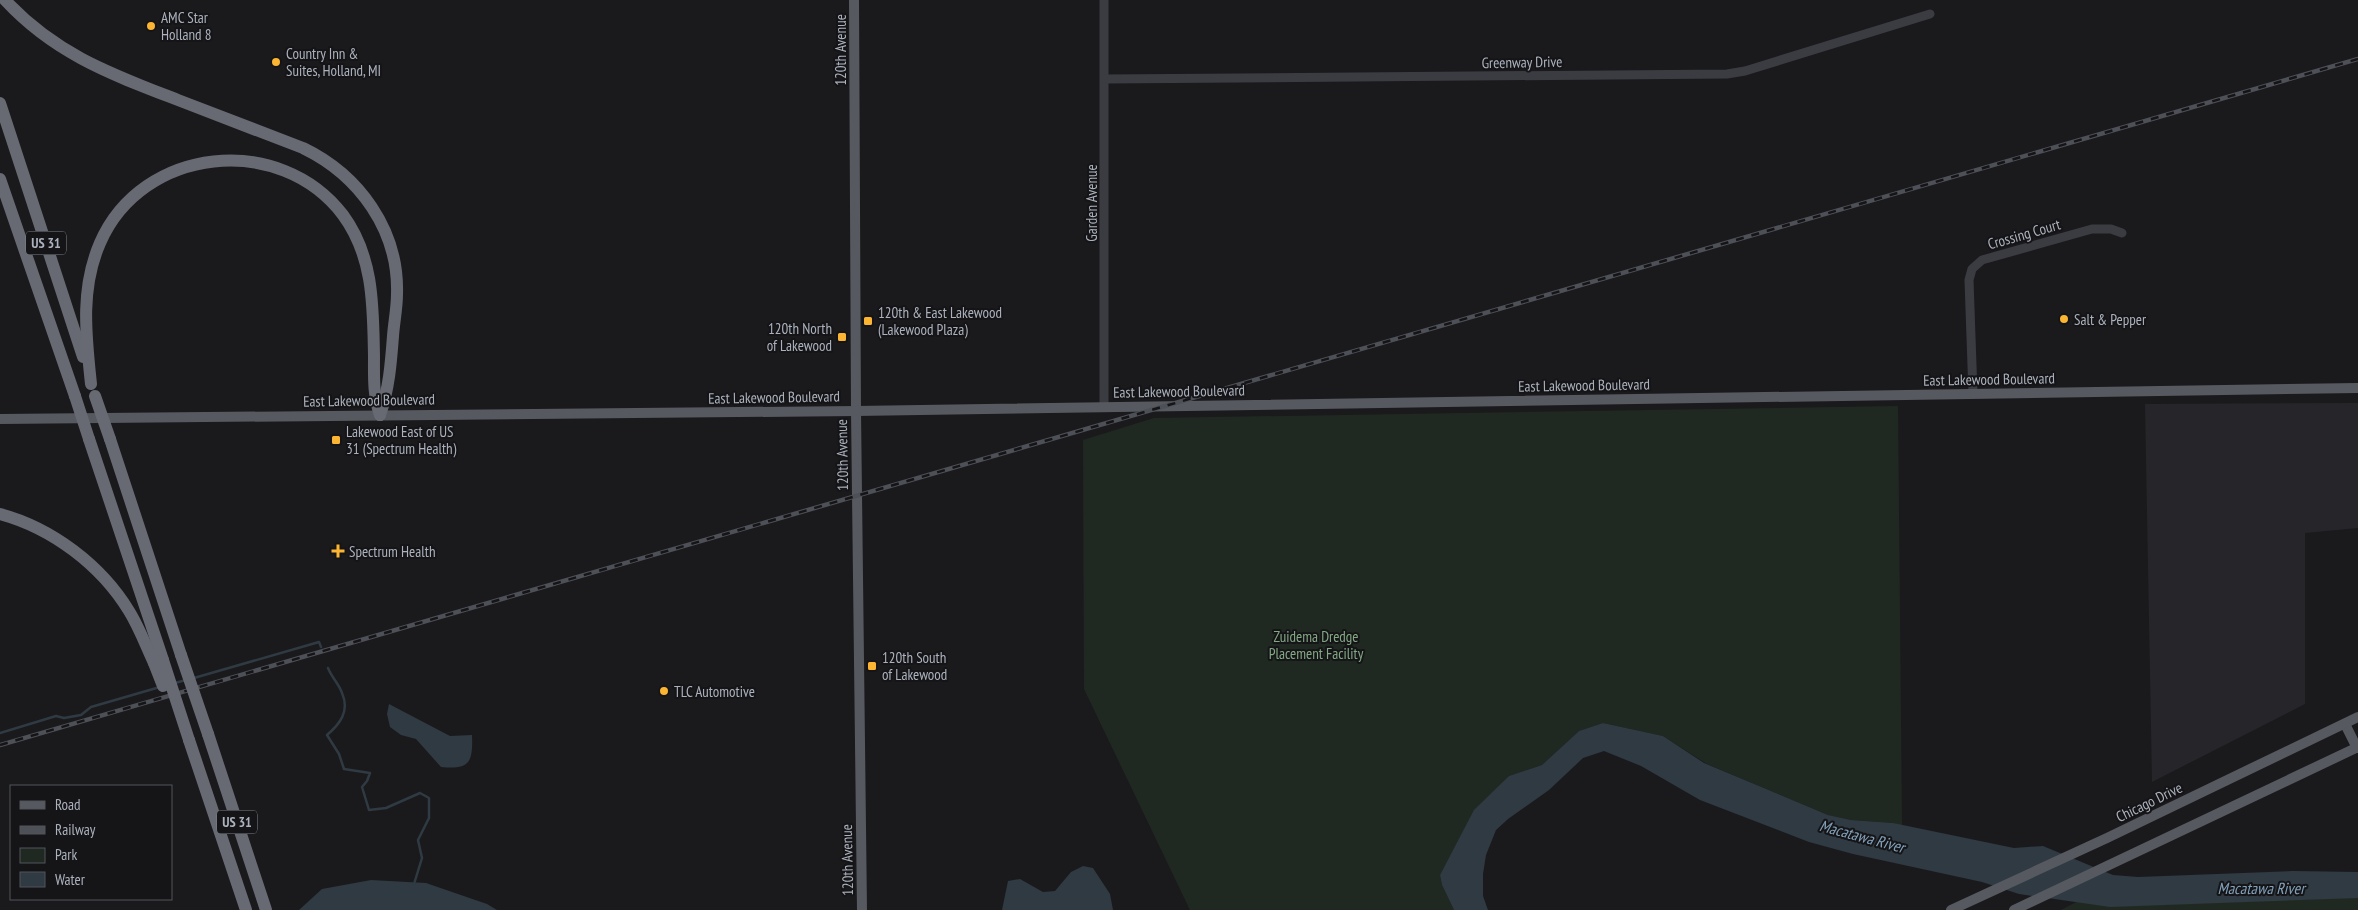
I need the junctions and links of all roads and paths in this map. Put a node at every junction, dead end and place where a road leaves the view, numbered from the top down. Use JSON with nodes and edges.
{"nodes":[{"id":1,"x":5,"y":0,"type":"edge"},
{"id":2,"x":854,"y":0,"type":"edge"},
{"id":3,"x":1104,"y":0,"type":"edge"},
{"id":4,"x":1930,"y":14,"type":"dead end"},
{"id":5,"x":1105,"y":79,"type":"junction"},
{"id":6,"x":0,"y":103,"type":"edge"},
{"id":7,"x":0,"y":179,"type":"edge"},
{"id":8,"x":2122,"y":233,"type":"dead end"},
{"id":9,"x":2358,"y":388,"type":"edge"},
{"id":10,"x":93,"y":390,"type":"junction"},
{"id":11,"x":1973,"y":394,"type":"junction"},
{"id":12,"x":1104,"y":406,"type":"junction"},
{"id":13,"x":856,"y":411,"type":"junction"},
{"id":14,"x":380,"y":415,"type":"junction"},
{"id":15,"x":0,"y":419,"type":"edge"},
{"id":16,"x":0,"y":514,"type":"edge"},
{"id":17,"x":159,"y":662,"type":"junction"},
{"id":18,"x":2358,"y":717,"type":"edge"},
{"id":19,"x":2345,"y":724,"type":"junction"},
{"id":20,"x":2357,"y":748,"type":"edge"},
{"id":21,"x":2017,"y":908,"type":"edge"},
{"id":22,"x":246,"y":910,"type":"edge"},
{"id":23,"x":266,"y":910,"type":"edge"},
{"id":24,"x":862,"y":910,"type":"edge"},
{"id":25,"x":1951,"y":910,"type":"edge"}],
"edges":[{"from":1,"to":14,"type":"highway"},
{"from":2,"to":13,"type":"main road","name":"120th Avenue"},
{"from":3,"to":5,"type":"street","name":"Garden Avenue"},
{"from":4,"to":5,"type":"street","name":"Greenway Drive"},
{"from":5,"to":12,"type":"street","name":"Garden Avenue"},
{"from":6,"to":10,"type":"highway","number":"US 31"},
{"from":7,"to":17,"type":"highway","number":"US 31","bridge":true},
{"from":8,"to":11,"type":"street","name":"Crossing Court"},
{"from":9,"to":11,"type":"main road","name":"East Lakewood Boulevard"},
{"from":10,"to":14,"type":"highway"},
{"from":10,"to":23,"type":"highway","number":"US 31","bridge":true},
{"from":11,"to":12,"type":"main road","name":"East Lakewood Boulevard"},
{"from":12,"to":13,"type":"main road","name":"East Lakewood Boulevard"},
{"from":13,"to":14,"type":"main road","name":"East Lakewood Boulevard"},
{"from":13,"to":24,"type":"main road","name":"120th Avenue"},
{"from":14,"to":15,"type":"main road","name":"East Lakewood Boulevard"},
{"from":16,"to":17,"type":"highway"},
{"from":17,"to":22,"type":"highway","number":"US 31","bridge":true},
{"from":18,"to":19,"type":"main road","name":"Chicago Drive"},
{"from":19,"to":20,"type":"main road"},
{"from":19,"to":25,"type":"main road","name":"Chicago Drive"},
{"from":20,"to":21,"type":"main road"}]}
